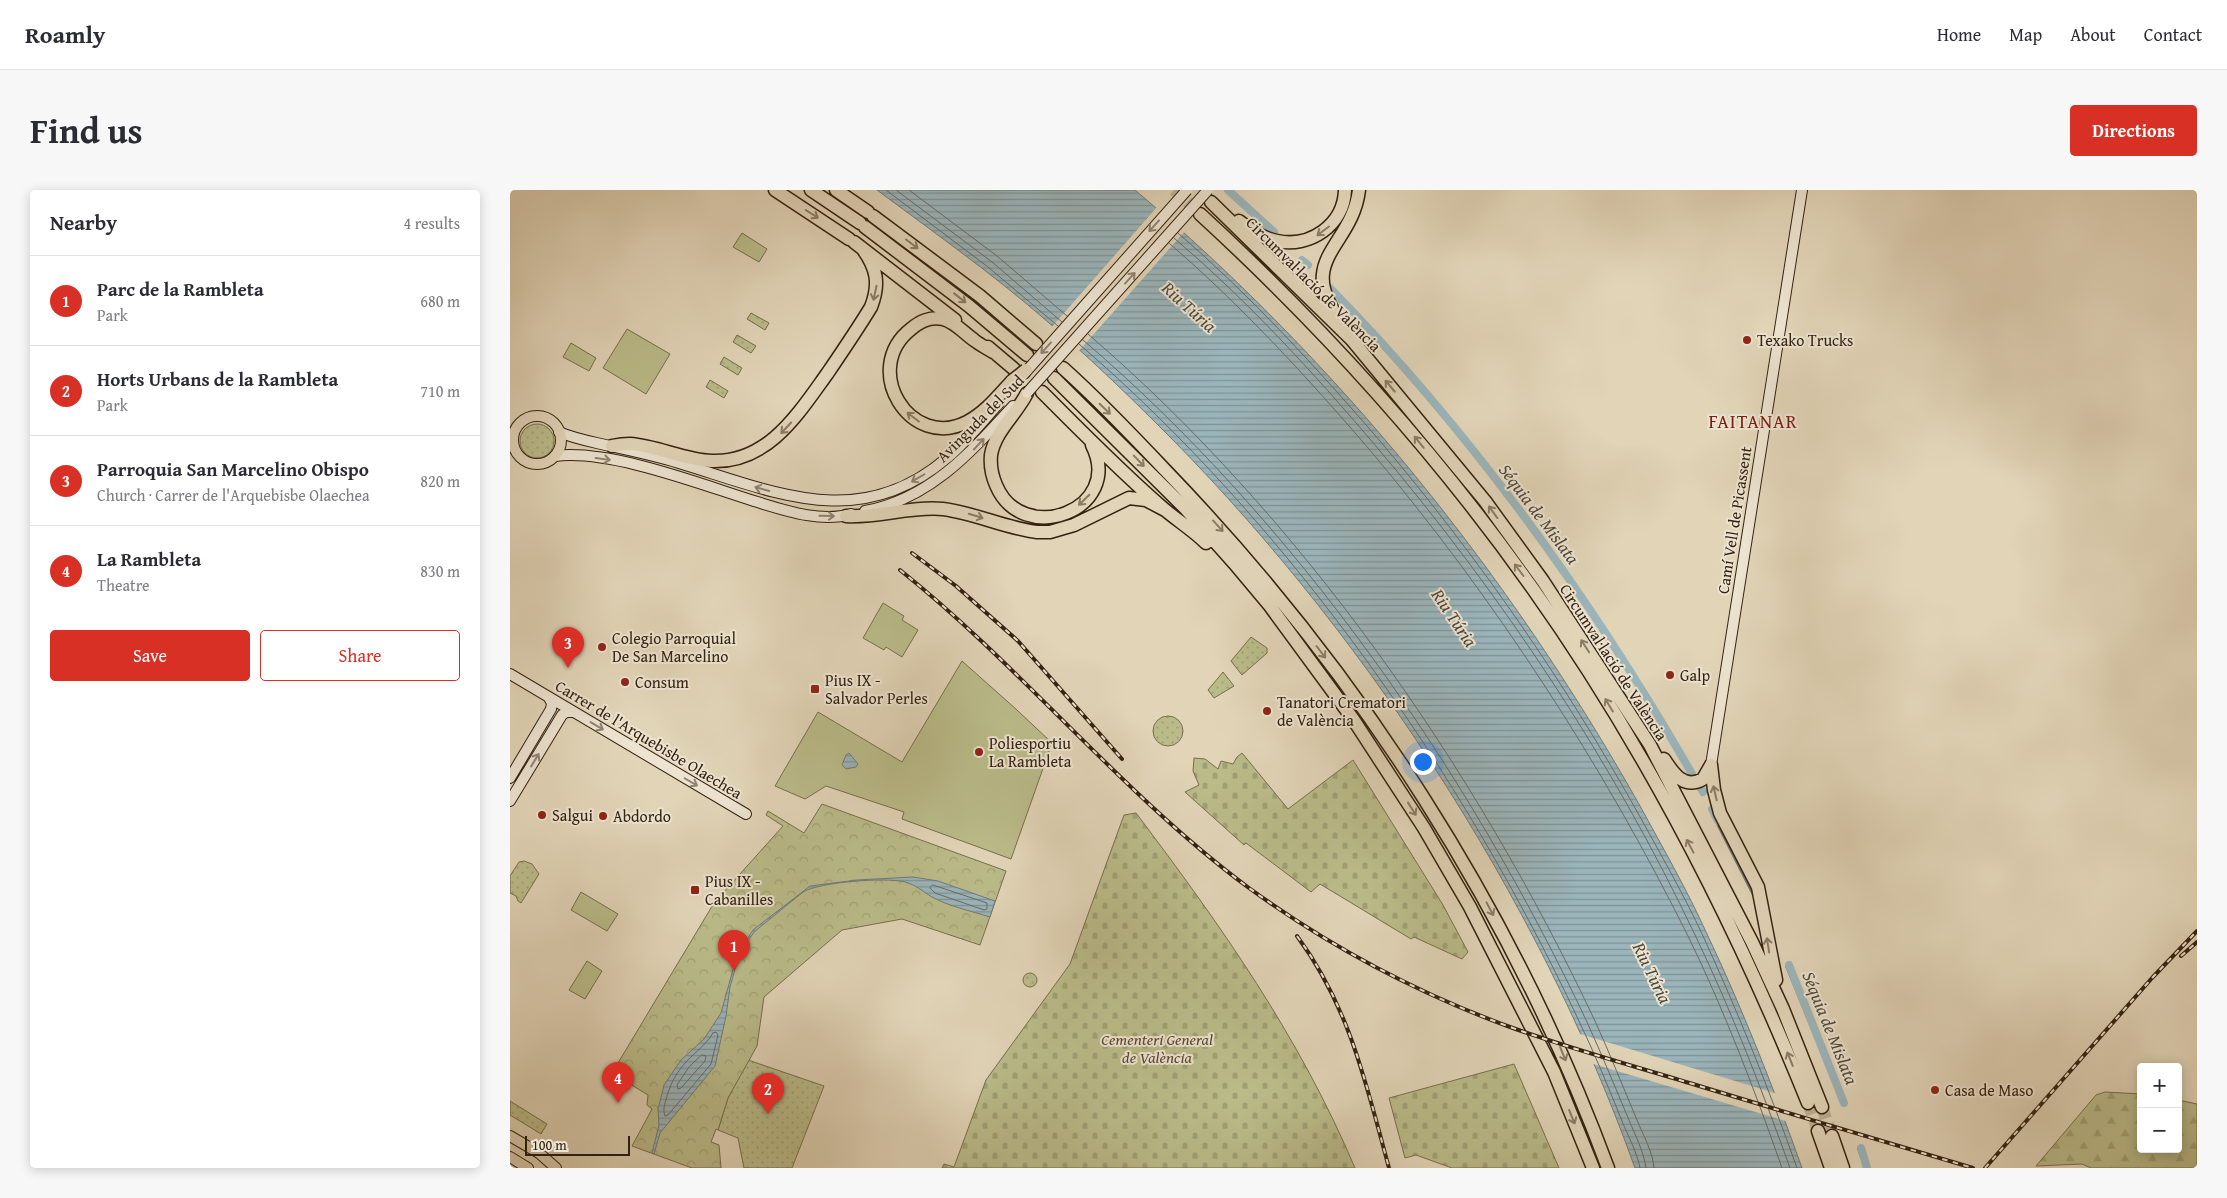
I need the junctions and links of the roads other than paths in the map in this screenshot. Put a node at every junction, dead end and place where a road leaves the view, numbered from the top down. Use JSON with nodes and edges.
{"nodes":[{"id":1,"x":775,"y":190,"type":"edge"},
{"id":2,"x":811,"y":190,"type":"edge"},
{"id":3,"x":836,"y":190,"type":"edge"},
{"id":4,"x":1187,"y":190,"type":"edge"},
{"id":5,"x":1345,"y":190,"type":"edge"},
{"id":6,"x":1359,"y":190,"type":"edge"},
{"id":7,"x":1802,"y":190,"type":"edge"},
{"id":8,"x":1212,"y":200,"type":"edge"},
{"id":9,"x":1200,"y":214,"type":"tunnel mouth"},
{"id":10,"x":855,"y":243,"type":"junction"},
{"id":11,"x":1352,"y":340,"type":"junction"},
{"id":12,"x":1036,"y":344,"type":"dead end"},
{"id":13,"x":994,"y":352,"type":"junction"},
{"id":14,"x":1027,"y":354,"type":"dead end"},
{"id":15,"x":1063,"y":368,"type":"dead end"},
{"id":16,"x":1017,"y":376,"type":"junction"},
{"id":17,"x":1054,"y":378,"type":"dead end"},
{"id":18,"x":1042,"y":392,"type":"dead end"},
{"id":19,"x":1027,"y":393,"type":"junction"},
{"id":20,"x":512,"y":431,"type":"edge"},
{"id":21,"x":559,"y":432,"type":"junction"},
{"id":22,"x":1090,"y":440,"type":"junction"},
{"id":23,"x":512,"y":446,"type":"edge"},
{"id":24,"x":612,"y":446,"type":"junction"},
{"id":25,"x":555,"y":456,"type":"junction"},
{"id":26,"x":1165,"y":510,"type":"junction"},
{"id":27,"x":846,"y":516,"type":"junction"},
{"id":28,"x":1276,"y":617,"type":"junction"},
{"id":29,"x":510,"y":674,"type":"edge"},
{"id":30,"x":550,"y":698,"type":"junction"},
{"id":31,"x":572,"y":712,"type":"junction"},
{"id":32,"x":1650,"y":746,"type":"junction"},
{"id":33,"x":1390,"y":749,"type":"junction"},
{"id":34,"x":1711,"y":765,"type":"junction"},
{"id":35,"x":510,"y":778,"type":"edge"},
{"id":36,"x":510,"y":801,"type":"edge"},
{"id":37,"x":746,"y":814,"type":"dead end"},
{"id":38,"x":1778,"y":1012,"type":"junction"},
{"id":39,"x":1554,"y":1072,"type":"junction"},
{"id":40,"x":1808,"y":1103,"type":"tunnel mouth"},
{"id":41,"x":1822,"y":1107,"type":"tunnel mouth"},
{"id":42,"x":1818,"y":1131,"type":"tunnel mouth"},
{"id":43,"x":510,"y":1136,"type":"edge"},
{"id":44,"x":1832,"y":1136,"type":"tunnel mouth"},
{"id":45,"x":510,"y":1157,"type":"edge"},
{"id":46,"x":528,"y":1168,"type":"edge"},
{"id":47,"x":556,"y":1168,"type":"edge"},
{"id":48,"x":1592,"y":1168,"type":"edge"},
{"id":49,"x":1608,"y":1168,"type":"edge"},
{"id":50,"x":1831,"y":1168,"type":"edge"},
{"id":51,"x":1843,"y":1168,"type":"edge"}],
"edges":[{"from":1,"to":10,"type":"highway","one_way":true},
{"from":2,"to":14,"type":"highway","one_way":true},
{"from":3,"to":12,"type":"highway","one_way":true},
{"from":4,"to":16,"type":"main road","name":"Avinguda del Sud","one_way":true,"bridge":true},
{"from":5,"to":8,"type":"highway","one_way":true},
{"from":6,"to":11,"type":"highway"},
{"from":7,"to":34,"type":"main road","name":"Camí Vell de Picassent"},
{"from":8,"to":11,"type":"highway","name":"Circumval·lació de València"},
{"from":19,"to":8,"type":"main road","name":"Avinguda del Sud","one_way":true,"bridge":true},
{"from":38,"to":9,"type":"highway","name":"Circumval·lació de València","one_way":true},
{"from":10,"to":13,"type":"highway"},
{"from":10,"to":24,"type":"highway","one_way":true},
{"from":32,"to":11,"type":"highway","name":"Circumval·lació de València","one_way":true},
{"from":13,"to":16,"type":"highway"},
{"from":16,"to":13,"type":"highway","one_way":true},
{"from":15,"to":33,"type":"highway","one_way":true},
{"from":16,"to":24,"type":"main road","name":"Avinguda del Sud","one_way":true},
{"from":17,"to":28,"type":"highway","one_way":true},
{"from":18,"to":22,"type":"highway"},
{"from":22,"to":19,"type":"highway","one_way":true},
{"from":27,"to":19,"type":"main road","name":"Avinguda del Sud","one_way":true},
{"from":20,"to":21,"type":"main road"},
{"from":20,"to":23,"type":"main road"},
{"from":21,"to":24,"type":"main road","name":"Avinguda del Sud"},
{"from":21,"to":25,"type":"main road"},
{"from":22,"to":26,"type":"highway"},
{"from":23,"to":25,"type":"main road"},
{"from":25,"to":27,"type":"main road","name":"Avinguda del Sud","one_way":true},
{"from":27,"to":26,"type":"highway","one_way":true},
{"from":26,"to":28,"type":"highway"},
{"from":28,"to":39,"type":"highway","one_way":true},
{"from":29,"to":30,"type":"main road","name":"Carrer de l'Arquebisbe Olaechea"},
{"from":30,"to":31,"type":"main road","name":"Carrer de l'Arquebisbe Olaechea"},
{"from":30,"to":35,"type":"main road"},
{"from":36,"to":31,"type":"main road","one_way":true},
{"from":31,"to":37,"type":"main road","name":"Carrer de l'Arquebisbe Olaechea","one_way":true},
{"from":32,"to":34,"type":"highway"},
{"from":32,"to":38,"type":"highway","name":"Circumval·lació de València"},
{"from":33,"to":39,"type":"highway"},
{"from":33,"to":49,"type":"highway","one_way":true},
{"from":38,"to":34,"type":"highway","one_way":true},
{"from":40,"to":38,"type":"highway","name":"Circumval·lació de València","one_way":true},
{"from":38,"to":41,"type":"highway","name":"Circumval·lació de València"},
{"from":39,"to":48,"type":"highway","one_way":true},
{"from":42,"to":50,"type":"highway"},
{"from":43,"to":47,"type":"main road"},
{"from":44,"to":51,"type":"highway"},
{"from":45,"to":46,"type":"main road"}]}
